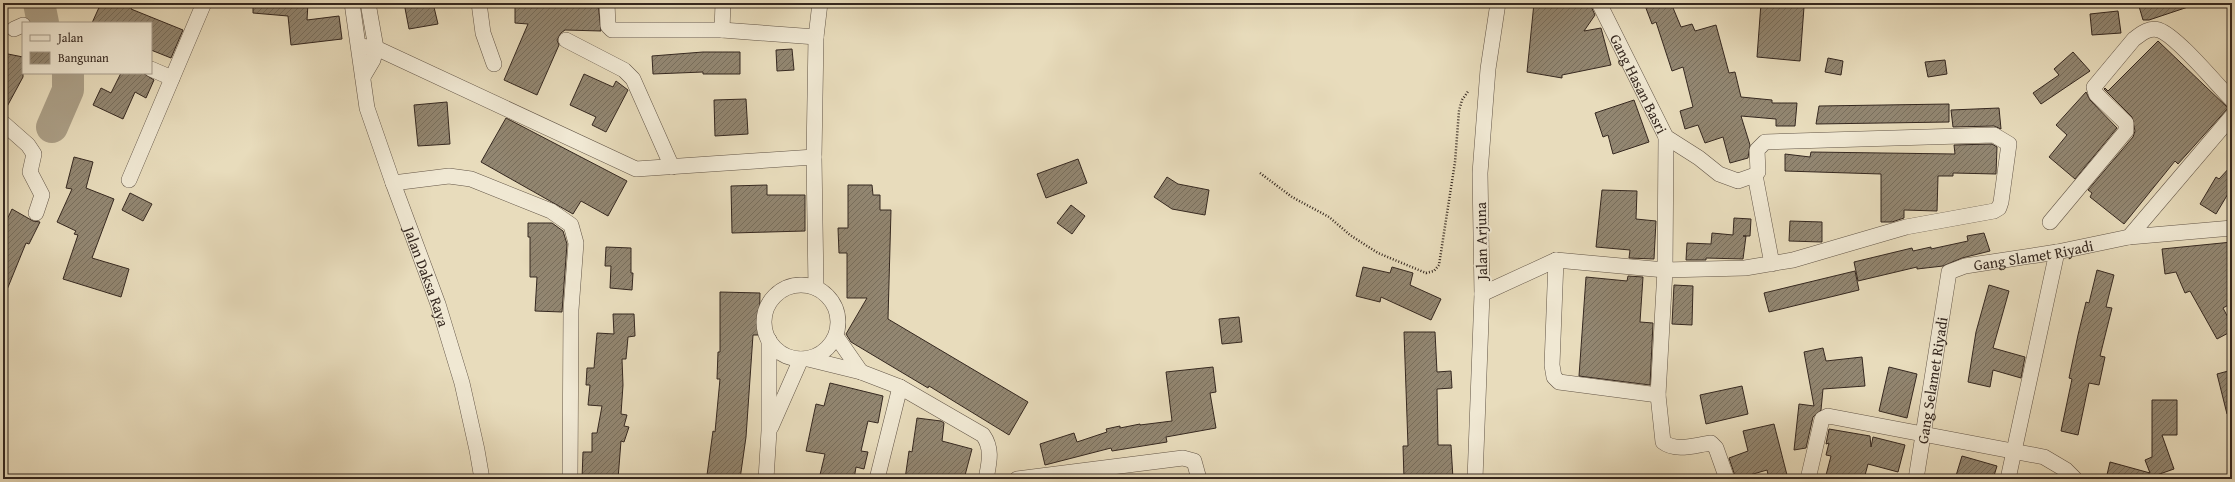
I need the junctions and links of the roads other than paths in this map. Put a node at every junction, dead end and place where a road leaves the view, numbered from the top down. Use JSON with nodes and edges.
{"nodes":[{"id":1,"x":204,"y":3,"type":"edge"},
{"id":2,"x":352,"y":3,"type":"edge"},
{"id":3,"x":368,"y":3,"type":"edge"},
{"id":4,"x":479,"y":3,"type":"edge"},
{"id":5,"x":608,"y":3,"type":"edge"},
{"id":6,"x":723,"y":3,"type":"edge"},
{"id":7,"x":820,"y":3,"type":"edge"},
{"id":8,"x":1498,"y":3,"type":"edge"},
{"id":9,"x":1599,"y":3,"type":"edge"},
{"id":10,"x":722,"y":30,"type":"junction"},
{"id":11,"x":816,"y":37,"type":"junction"},
{"id":12,"x":566,"y":40,"type":"dead end"},
{"id":13,"x":360,"y":46,"type":"junction"},
{"id":14,"x":376,"y":48,"type":"junction"},
{"id":15,"x":494,"y":64,"type":"dead end"},
{"id":16,"x":152,"y":69,"type":"edge"},
{"id":17,"x":363,"y":77,"type":"junction"},
{"id":18,"x":172,"y":78,"type":"junction"},
{"id":19,"x":2232,"y":100,"type":"edge"},
{"id":20,"x":2232,"y":116,"type":"edge"},
{"id":21,"x":3,"y":123,"type":"edge"},
{"id":22,"x":1666,"y":136,"type":"junction"},
{"id":23,"x":814,"y":157,"type":"junction"},
{"id":24,"x":672,"y":166,"type":"junction"},
{"id":25,"x":1756,"y":176,"type":"junction"},
{"id":26,"x":129,"y":180,"type":"dead end"},
{"id":27,"x":392,"y":183,"type":"junction"},
{"id":28,"x":36,"y":213,"type":"dead end"},
{"id":29,"x":2050,"y":222,"type":"dead end"},
{"id":30,"x":2232,"y":228,"type":"edge"},
{"id":31,"x":2129,"y":237,"type":"junction"},
{"id":32,"x":2057,"y":252,"type":"junction"},
{"id":33,"x":1556,"y":260,"type":"junction"},
{"id":34,"x":1772,"y":264,"type":"junction"},
{"id":35,"x":1665,"y":270,"type":"junction"},
{"id":36,"x":1946,"y":281,"type":"joint"},
{"id":37,"x":816,"y":288,"type":"junction"},
{"id":38,"x":1482,"y":294,"type":"junction"},
{"id":39,"x":836,"y":336,"type":"junction"},
{"id":40,"x":769,"y":340,"type":"junction"},
{"id":41,"x":804,"y":359,"type":"junction"},
{"id":42,"x":861,"y":372,"type":"junction"},
{"id":43,"x":900,"y":387,"type":"junction"},
{"id":44,"x":1658,"y":396,"type":"junction"},
{"id":45,"x":769,"y":431,"type":"junction"},
{"id":46,"x":1925,"y":433,"type":"junction"},
{"id":47,"x":2014,"y":452,"type":"junction"},
{"id":48,"x":482,"y":479,"type":"edge"},
{"id":49,"x":570,"y":479,"type":"edge"},
{"id":50,"x":766,"y":479,"type":"edge"},
{"id":51,"x":877,"y":479,"type":"edge"},
{"id":52,"x":986,"y":479,"type":"edge"},
{"id":53,"x":1017,"y":479,"type":"edge"},
{"id":54,"x":1199,"y":479,"type":"edge"},
{"id":55,"x":1475,"y":479,"type":"edge"},
{"id":56,"x":1727,"y":479,"type":"edge"},
{"id":57,"x":1808,"y":479,"type":"edge"},
{"id":58,"x":1916,"y":479,"type":"edge"},
{"id":59,"x":2008,"y":479,"type":"edge"},
{"id":60,"x":2075,"y":479,"type":"edge"}],
"edges":[{"from":1,"to":18,"type":"street"},
{"from":2,"to":13,"type":"street"},
{"from":3,"to":14,"type":"street"},
{"from":4,"to":15,"type":"street"},
{"from":5,"to":10,"type":"street"},
{"from":6,"to":10,"type":"street"},
{"from":7,"to":11,"type":"street"},
{"from":8,"to":38,"type":"street","name":"Jalan Arjuna"},
{"from":9,"to":22,"type":"street","name":"Gang Hasan Basri"},
{"from":10,"to":11,"type":"street"},
{"from":11,"to":23,"type":"street"},
{"from":12,"to":24,"type":"street"},
{"from":13,"to":14,"type":"street"},
{"from":13,"to":17,"type":"street","name":"Jalan Daksa Raya"},
{"from":14,"to":17,"type":"street"},
{"from":14,"to":24,"type":"street"},
{"from":16,"to":18,"type":"street"},
{"from":17,"to":27,"type":"street","name":"Jalan Daksa Raya"},
{"from":18,"to":26,"type":"street"},
{"from":19,"to":29,"type":"street"},
{"from":20,"to":31,"type":"street"},
{"from":21,"to":28,"type":"street"},
{"from":22,"to":25,"type":"street","name":"Gang Hasan Basri"},
{"from":22,"to":35,"type":"street"},
{"from":23,"to":24,"type":"street"},
{"from":23,"to":37,"type":"street"},
{"from":25,"to":34,"type":"street"},
{"from":25,"to":34,"type":"street"},
{"from":27,"to":48,"type":"street","name":"Jalan Daksa Raya"},
{"from":27,"to":49,"type":"street"},
{"from":30,"to":31,"type":"street","name":"Gang Slamet Riyadi"},
{"from":31,"to":32,"type":"street","name":"Gang Slamet Riyadi"},
{"from":32,"to":36,"type":"street","name":"Gang Slamet Riyadi"},
{"from":32,"to":47,"type":"street"},
{"from":33,"to":35,"type":"street"},
{"from":33,"to":38,"type":"street"},
{"from":33,"to":44,"type":"street"},
{"from":34,"to":35,"type":"street"},
{"from":35,"to":44,"type":"street"},
{"from":36,"to":46,"type":"street","name":"Gang Selamet Riyadi"},
{"from":37,"to":39,"type":"street"},
{"from":37,"to":40,"type":"street"},
{"from":38,"to":55,"type":"street","name":"Jalan Arjuna"},
{"from":39,"to":41,"type":"street"},
{"from":39,"to":42,"type":"street"},
{"from":40,"to":41,"type":"street"},
{"from":40,"to":45,"type":"street"},
{"from":41,"to":42,"type":"street"},
{"from":41,"to":45,"type":"street"},
{"from":42,"to":43,"type":"street"},
{"from":43,"to":51,"type":"street"},
{"from":43,"to":52,"type":"street"},
{"from":44,"to":56,"type":"street"},
{"from":45,"to":50,"type":"street"},
{"from":46,"to":47,"type":"street"},
{"from":46,"to":57,"type":"street"},
{"from":46,"to":58,"type":"street","name":"Gang Selamet Riyadi"},
{"from":47,"to":59,"type":"street"},
{"from":47,"to":60,"type":"street"},
{"from":53,"to":54,"type":"street"}]}
